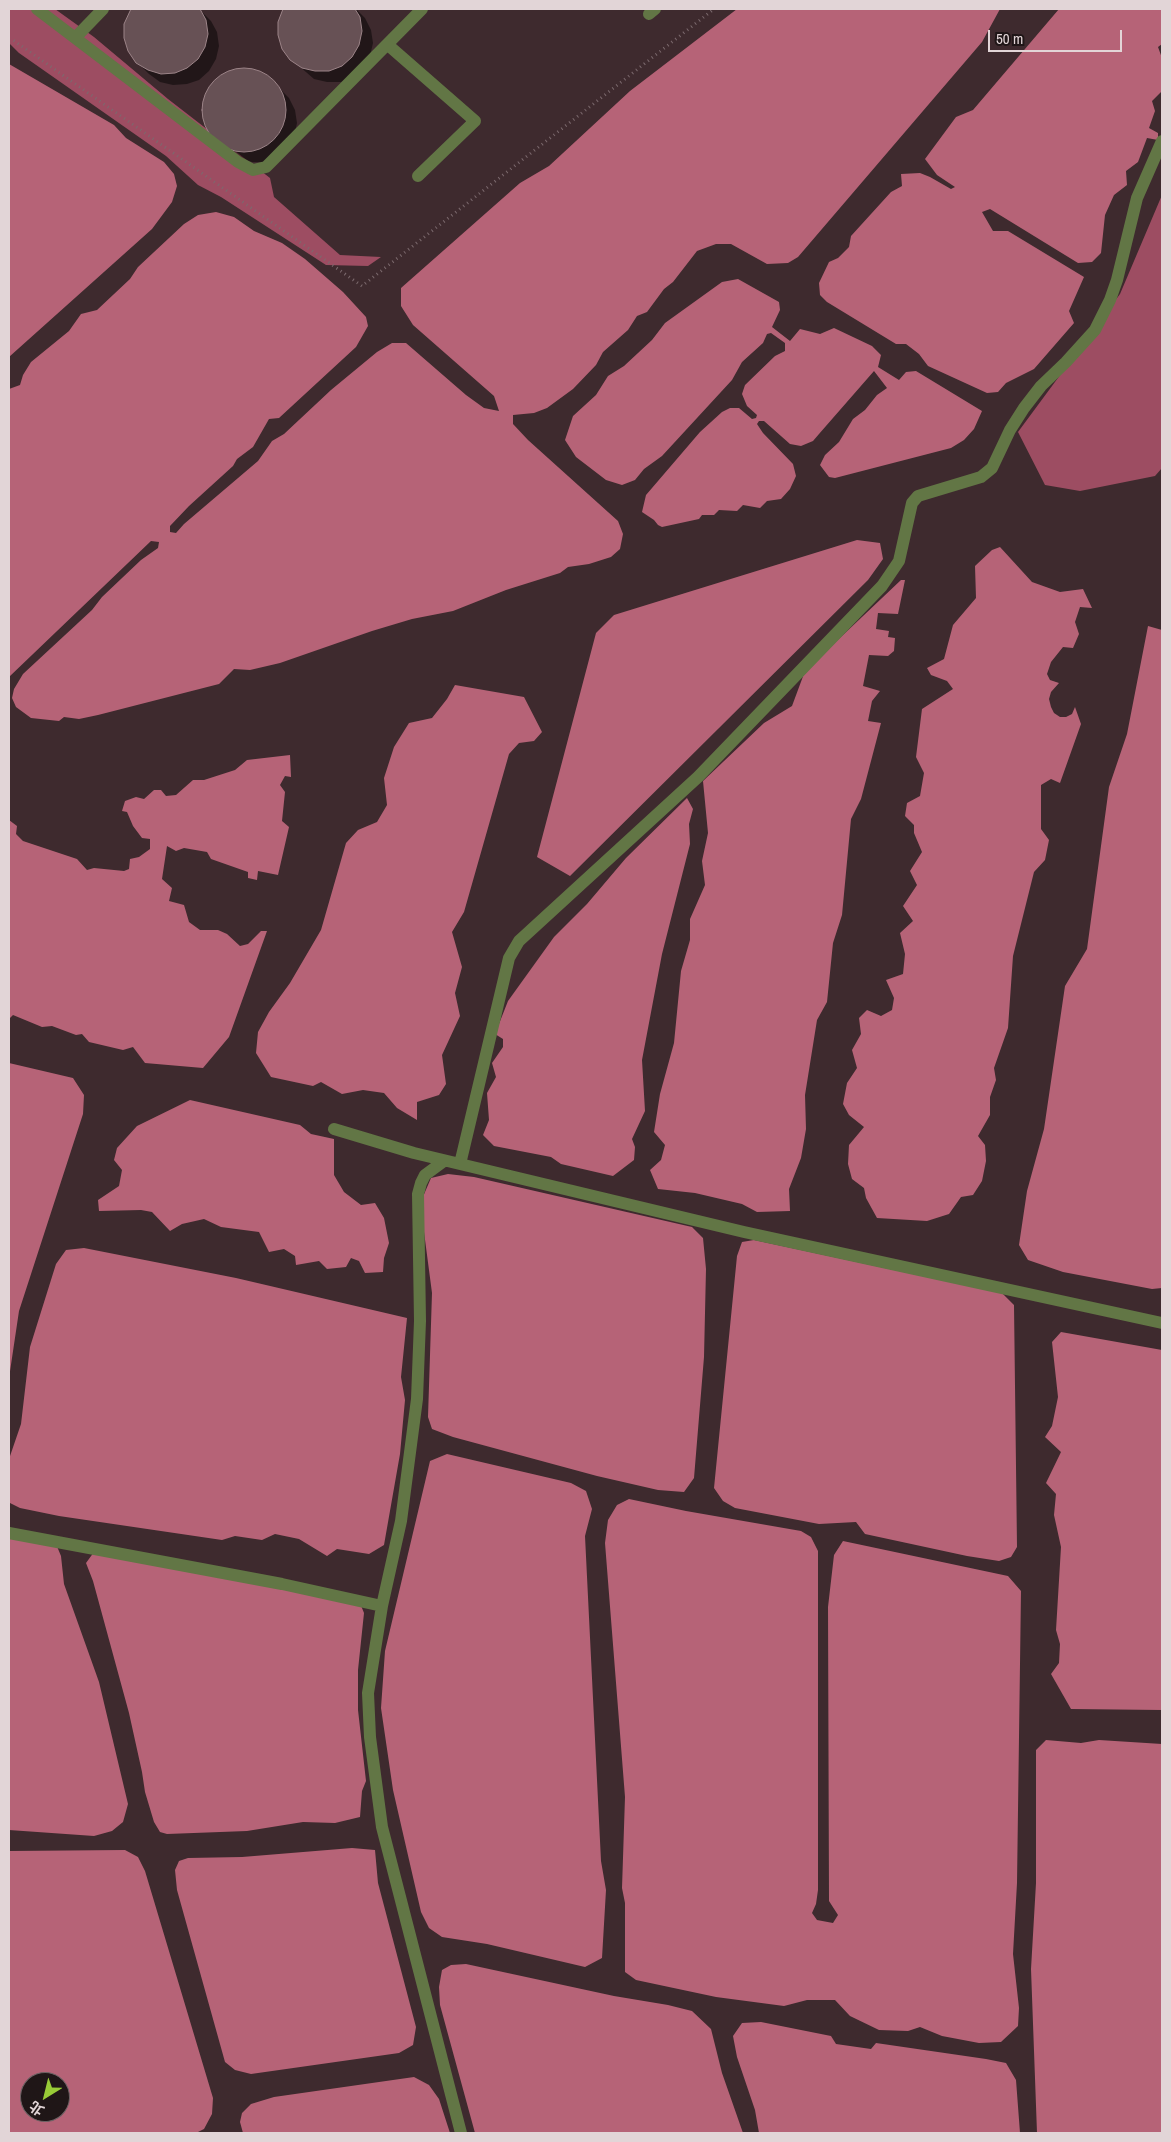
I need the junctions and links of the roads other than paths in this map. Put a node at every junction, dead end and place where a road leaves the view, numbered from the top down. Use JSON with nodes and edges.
{"nodes":[{"id":1,"x":37,"y":9,"type":"edge"},
{"id":2,"x":103,"y":9,"type":"edge"},
{"id":3,"x":422,"y":9,"type":"edge"},
{"id":4,"x":75,"y":38,"type":"junction"},
{"id":5,"x":388,"y":45,"type":"junction"},
{"id":6,"x":1162,"y":141,"type":"edge"},
{"id":7,"x":418,"y":176,"type":"dead end"},
{"id":8,"x":334,"y":1129,"type":"dead end"},
{"id":9,"x":444,"y":1161,"type":"junction"},
{"id":10,"x":460,"y":1164,"type":"junction"},
{"id":11,"x":1162,"y":1323,"type":"edge"},
{"id":12,"x":9,"y":1533,"type":"edge"},
{"id":13,"x":382,"y":1606,"type":"junction"},
{"id":14,"x":460,"y":2133,"type":"edge"}],
"edges":[{"from":1,"to":4,"type":"lane"},
{"from":2,"to":4,"type":"lane"},
{"from":3,"to":5,"type":"lane"},
{"from":4,"to":5,"type":"lane"},
{"from":5,"to":7,"type":"lane"},
{"from":6,"to":10,"type":"lane"},
{"from":8,"to":9,"type":"lane"},
{"from":9,"to":10,"type":"lane"},
{"from":9,"to":13,"type":"lane"},
{"from":10,"to":11,"type":"lane"},
{"from":12,"to":13,"type":"lane"},
{"from":13,"to":14,"type":"lane"}]}
